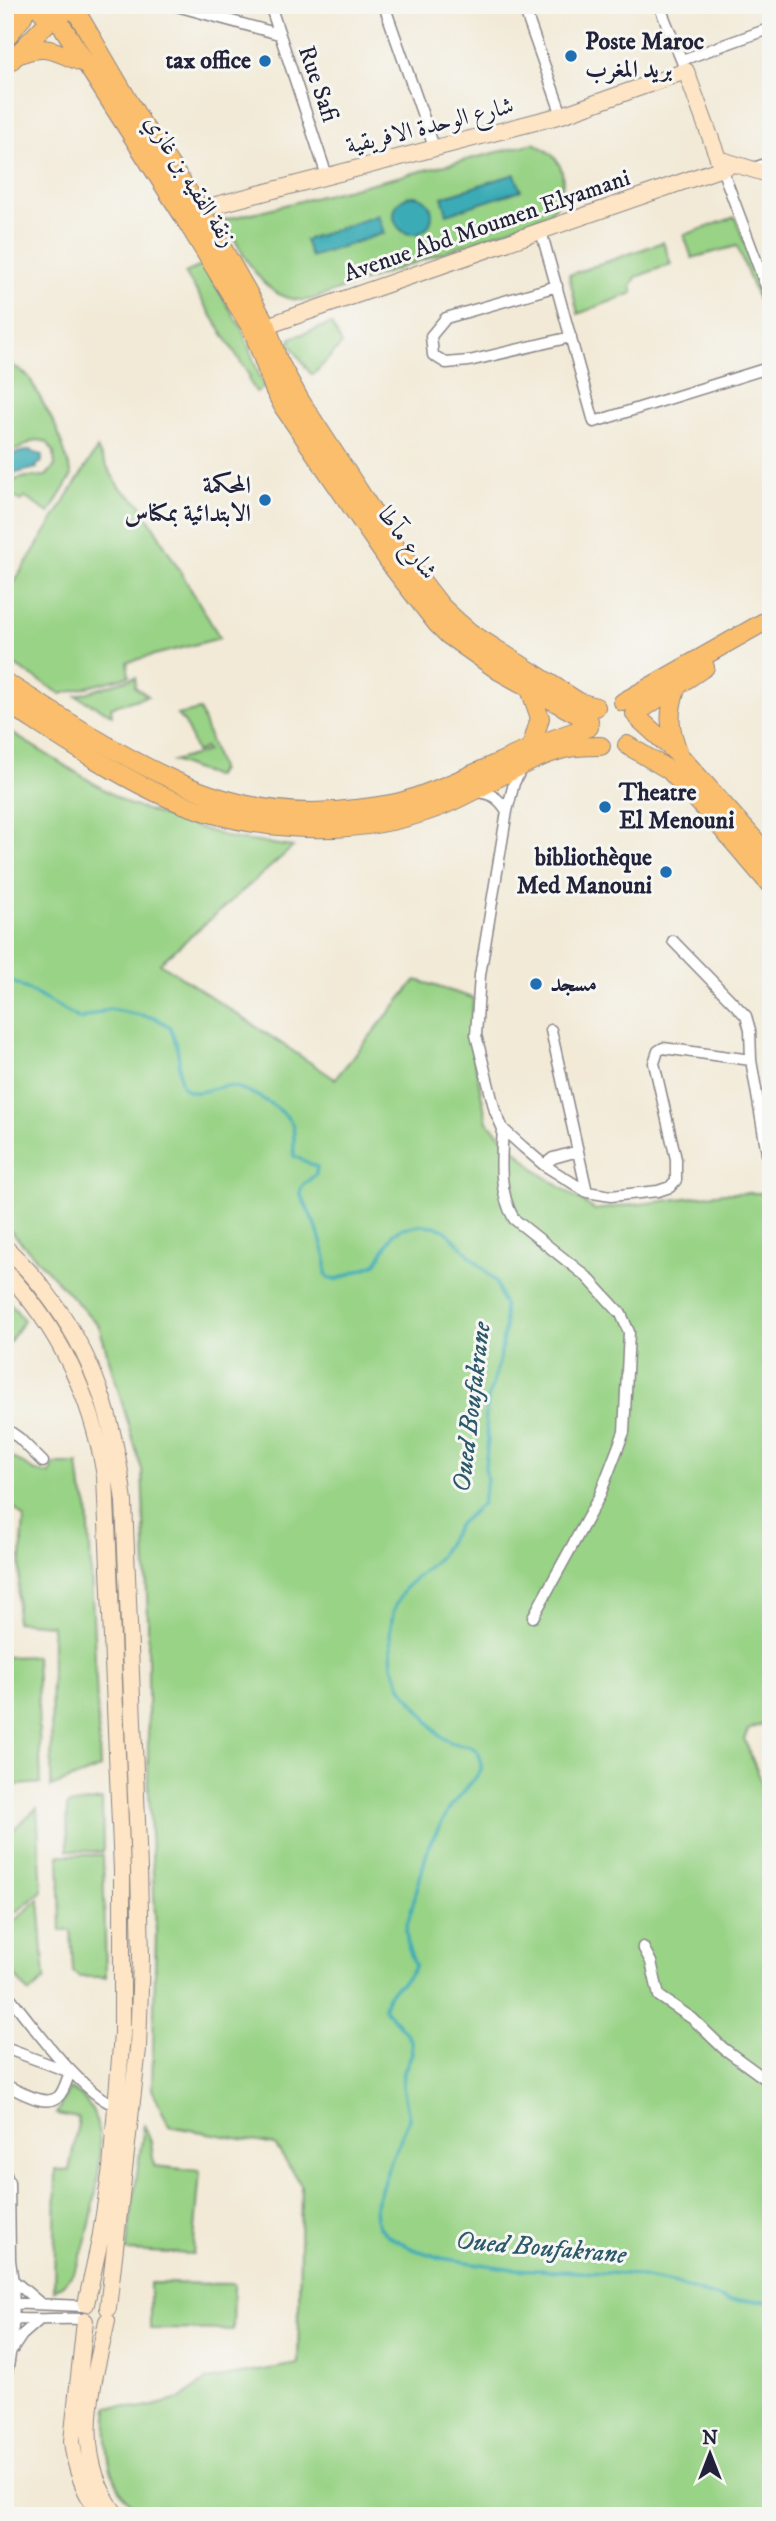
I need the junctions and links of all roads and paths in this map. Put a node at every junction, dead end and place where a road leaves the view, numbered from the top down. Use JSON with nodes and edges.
{"nodes":[{"id":1,"x":28,"y":5,"type":"edge"},
{"id":2,"x":36,"y":5,"type":"edge"},
{"id":3,"x":173,"y":5,"type":"edge"},
{"id":4,"x":270,"y":5,"type":"edge"},
{"id":5,"x":384,"y":5,"type":"edge"},
{"id":6,"x":523,"y":5,"type":"edge"},
{"id":7,"x":659,"y":5,"type":"edge"},
{"id":8,"x":79,"y":8,"type":"edge"},
{"id":9,"x":55,"y":18,"type":"junction"},
{"id":10,"x":771,"y":28,"type":"edge"},
{"id":11,"x":279,"y":34,"type":"junction"},
{"id":12,"x":5,"y":39,"type":"edge"},
{"id":13,"x":10,"y":61,"type":"edge"},
{"id":14,"x":85,"y":61,"type":"junction"},
{"id":15,"x":684,"y":66,"type":"junction"},
{"id":16,"x":562,"y":115,"type":"junction"},
{"id":17,"x":434,"y":147,"type":"junction"},
{"id":18,"x":771,"y":162,"type":"edge"},
{"id":19,"x":725,"y":164,"type":"junction"},
{"id":20,"x":751,"y":169,"type":"junction"},
{"id":21,"x":771,"y":175,"type":"edge"},
{"id":22,"x":327,"y":176,"type":"junction"},
{"id":23,"x":191,"y":211,"type":"junction"},
{"id":24,"x":541,"y":231,"type":"junction"},
{"id":25,"x":557,"y":286,"type":"junction"},
{"id":26,"x":771,"y":300,"type":"edge"},
{"id":27,"x":260,"y":328,"type":"junction"},
{"id":28,"x":571,"y":337,"type":"junction"},
{"id":29,"x":771,"y":367,"type":"edge"},
{"id":30,"x":771,"y":618,"type":"edge"},
{"id":31,"x":771,"y":629,"type":"edge"},
{"id":32,"x":5,"y":682,"type":"edge"},
{"id":33,"x":677,"y":685,"type":"junction"},
{"id":34,"x":530,"y":689,"type":"junction"},
{"id":35,"x":5,"y":702,"type":"edge"},
{"id":36,"x":632,"y":711,"type":"junction"},
{"id":37,"x":591,"y":719,"type":"junction"},
{"id":38,"x":627,"y":745,"type":"junction"},
{"id":39,"x":601,"y":746,"type":"junction"},
{"id":40,"x":531,"y":748,"type":"junction"},
{"id":41,"x":681,"y":757,"type":"junction"},
{"id":42,"x":522,"y":767,"type":"junction"},
{"id":43,"x":471,"y":792,"type":"junction"},
{"id":44,"x":507,"y":811,"type":"junction"},
{"id":45,"x":771,"y":858,"type":"edge"},
{"id":46,"x":771,"y":886,"type":"edge"},
{"id":47,"x":673,"y":942,"type":"dead end"},
{"id":48,"x":551,"y":1030,"type":"dead end"},
{"id":49,"x":751,"y":1060,"type":"junction"},
{"id":50,"x":503,"y":1129,"type":"junction"},
{"id":51,"x":578,"y":1151,"type":"junction"},
{"id":52,"x":544,"y":1164,"type":"junction"},
{"id":53,"x":769,"y":1165,"type":"edge"},
{"id":54,"x":587,"y":1192,"type":"junction"},
{"id":55,"x":5,"y":1247,"type":"edge"},
{"id":56,"x":5,"y":1270,"type":"edge"},
{"id":57,"x":5,"y":1428,"type":"edge"},
{"id":58,"x":43,"y":1462,"type":"dead end"},
{"id":59,"x":533,"y":1618,"type":"dead end"},
{"id":60,"x":643,"y":1947,"type":"dead end"},
{"id":61,"x":5,"y":1991,"type":"edge"},
{"id":62,"x":5,"y":2049,"type":"edge"},
{"id":63,"x":70,"y":2072,"type":"junction"},
{"id":64,"x":771,"y":2083,"type":"edge"},
{"id":65,"x":5,"y":2085,"type":"edge"},
{"id":66,"x":124,"y":2107,"type":"junction"},
{"id":67,"x":5,"y":2172,"type":"edge"},
{"id":68,"x":10,"y":2260,"type":"junction"},
{"id":69,"x":14,"y":2281,"type":"junction"},
{"id":70,"x":5,"y":2292,"type":"edge"},
{"id":71,"x":10,"y":2303,"type":"edge"},
{"id":72,"x":41,"y":2304,"type":"junction"},
{"id":73,"x":85,"y":2313,"type":"junction"},
{"id":74,"x":108,"y":2315,"type":"junction"},
{"id":75,"x":10,"y":2319,"type":"edge"},
{"id":76,"x":38,"y":2321,"type":"junction"},
{"id":77,"x":11,"y":2352,"type":"junction"},
{"id":78,"x":5,"y":2382,"type":"edge"},
{"id":79,"x":101,"y":2516,"type":"edge"},
{"id":80,"x":117,"y":2516,"type":"edge"}],
"edges":[{"from":1,"to":12,"type":"main road"},
{"from":2,"to":9,"type":"main road","name":"زنقة الفقيه بن غازي"},
{"from":3,"to":11,"type":"street"},
{"from":4,"to":11,"type":"street","name":"Rue Safi"},
{"from":5,"to":17,"type":"street"},
{"from":6,"to":16,"type":"street"},
{"from":7,"to":15,"type":"street"},
{"from":8,"to":9,"type":"main road"},
{"from":8,"to":23,"type":"main road"},
{"from":9,"to":13,"type":"main road"},
{"from":9,"to":14,"type":"main road","name":"زنقة الفقيه بن غازي"},
{"from":10,"to":15,"type":"street"},
{"from":11,"to":22,"type":"street","name":"Rue Safi"},
{"from":13,"to":14,"type":"main road"},
{"from":14,"to":23,"type":"main road","name":"زنقة الفقيه بن غازي"},
{"from":15,"to":16,"type":"main road","name":"شارع الوحدة الافريقية"},
{"from":15,"to":19,"type":"main road"},
{"from":16,"to":17,"type":"main road","name":"شارع الوحدة الافريقية"},
{"from":17,"to":22,"type":"main road","name":"شارع الوحدة الافريقية"},
{"from":18,"to":20,"type":"street"},
{"from":19,"to":20,"type":"main road"},
{"from":19,"to":24,"type":"main road","name":"Avenue Abd Moumen Elyamani"},
{"from":19,"to":26,"type":"street"},
{"from":20,"to":21,"type":"main road"},
{"from":22,"to":23,"type":"main road","name":"شارع الوحدة الافريقية"},
{"from":23,"to":27,"type":"main road","name":"زنقة الفقيه بن غازي"},
{"from":24,"to":25,"type":"street"},
{"from":24,"to":27,"type":"main road","name":"Avenue Abd Moumen Elyamani"},
{"from":25,"to":28,"type":"street"},
{"from":25,"to":28,"type":"street"},
{"from":27,"to":34,"type":"main road","name":"شارع مآطا"},
{"from":27,"to":37,"type":"main road"},
{"from":28,"to":29,"type":"street"},
{"from":30,"to":36,"type":"main road"},
{"from":31,"to":33,"type":"main road"},
{"from":32,"to":40,"type":"main road"},
{"from":33,"to":36,"type":"main road"},
{"from":33,"to":41,"type":"main road"},
{"from":34,"to":37,"type":"main road","name":"شارع مآطا"},
{"from":34,"to":40,"type":"main road"},
{"from":35,"to":43,"type":"main road"},
{"from":36,"to":37,"type":"main road"},
{"from":36,"to":38,"type":"main road"},
{"from":36,"to":41,"type":"main road"},
{"from":37,"to":39,"type":"main road"},
{"from":37,"to":40,"type":"main road"},
{"from":38,"to":39,"type":"main road"},
{"from":38,"to":46,"type":"main road"},
{"from":39,"to":42,"type":"main road"},
{"from":41,"to":45,"type":"main road"},
{"from":42,"to":43,"type":"main road"},
{"from":42,"to":44,"type":"street"},
{"from":43,"to":44,"type":"street"},
{"from":44,"to":50,"type":"street"},
{"from":47,"to":49,"type":"street"},
{"from":48,"to":51,"type":"street"},
{"from":49,"to":53,"type":"street"},
{"from":49,"to":54,"type":"street"},
{"from":50,"to":52,"type":"street"},
{"from":50,"to":59,"type":"street"},
{"from":51,"to":52,"type":"street"},
{"from":51,"to":54,"type":"street"},
{"from":52,"to":54,"type":"street"},
{"from":55,"to":66,"type":"main road"},
{"from":56,"to":66,"type":"main road"},
{"from":57,"to":58,"type":"street"},
{"from":60,"to":64,"type":"street"},
{"from":61,"to":63,"type":"street"},
{"from":62,"to":63,"type":"street"},
{"from":63,"to":65,"type":"street"},
{"from":63,"to":66,"type":"street"},
{"from":66,"to":73,"type":"main road"},
{"from":66,"to":74,"type":"main road"},
{"from":67,"to":68,"type":"street"},
{"from":68,"to":69,"type":"street"},
{"from":68,"to":70,"type":"street"},
{"from":69,"to":71,"type":"street"},
{"from":69,"to":72,"type":"street"},
{"from":71,"to":72,"type":"street"},
{"from":71,"to":75,"type":"street"},
{"from":72,"to":73,"type":"street"},
{"from":73,"to":74,"type":"main road"},
{"from":73,"to":74,"type":"main road"},
{"from":73,"to":76,"type":"street"},
{"from":73,"to":79,"type":"main road"},
{"from":74,"to":80,"type":"main road"},
{"from":75,"to":76,"type":"street"},
{"from":75,"to":77,"type":"street"},
{"from":76,"to":77,"type":"street"},
{"from":77,"to":78,"type":"street"}]}
